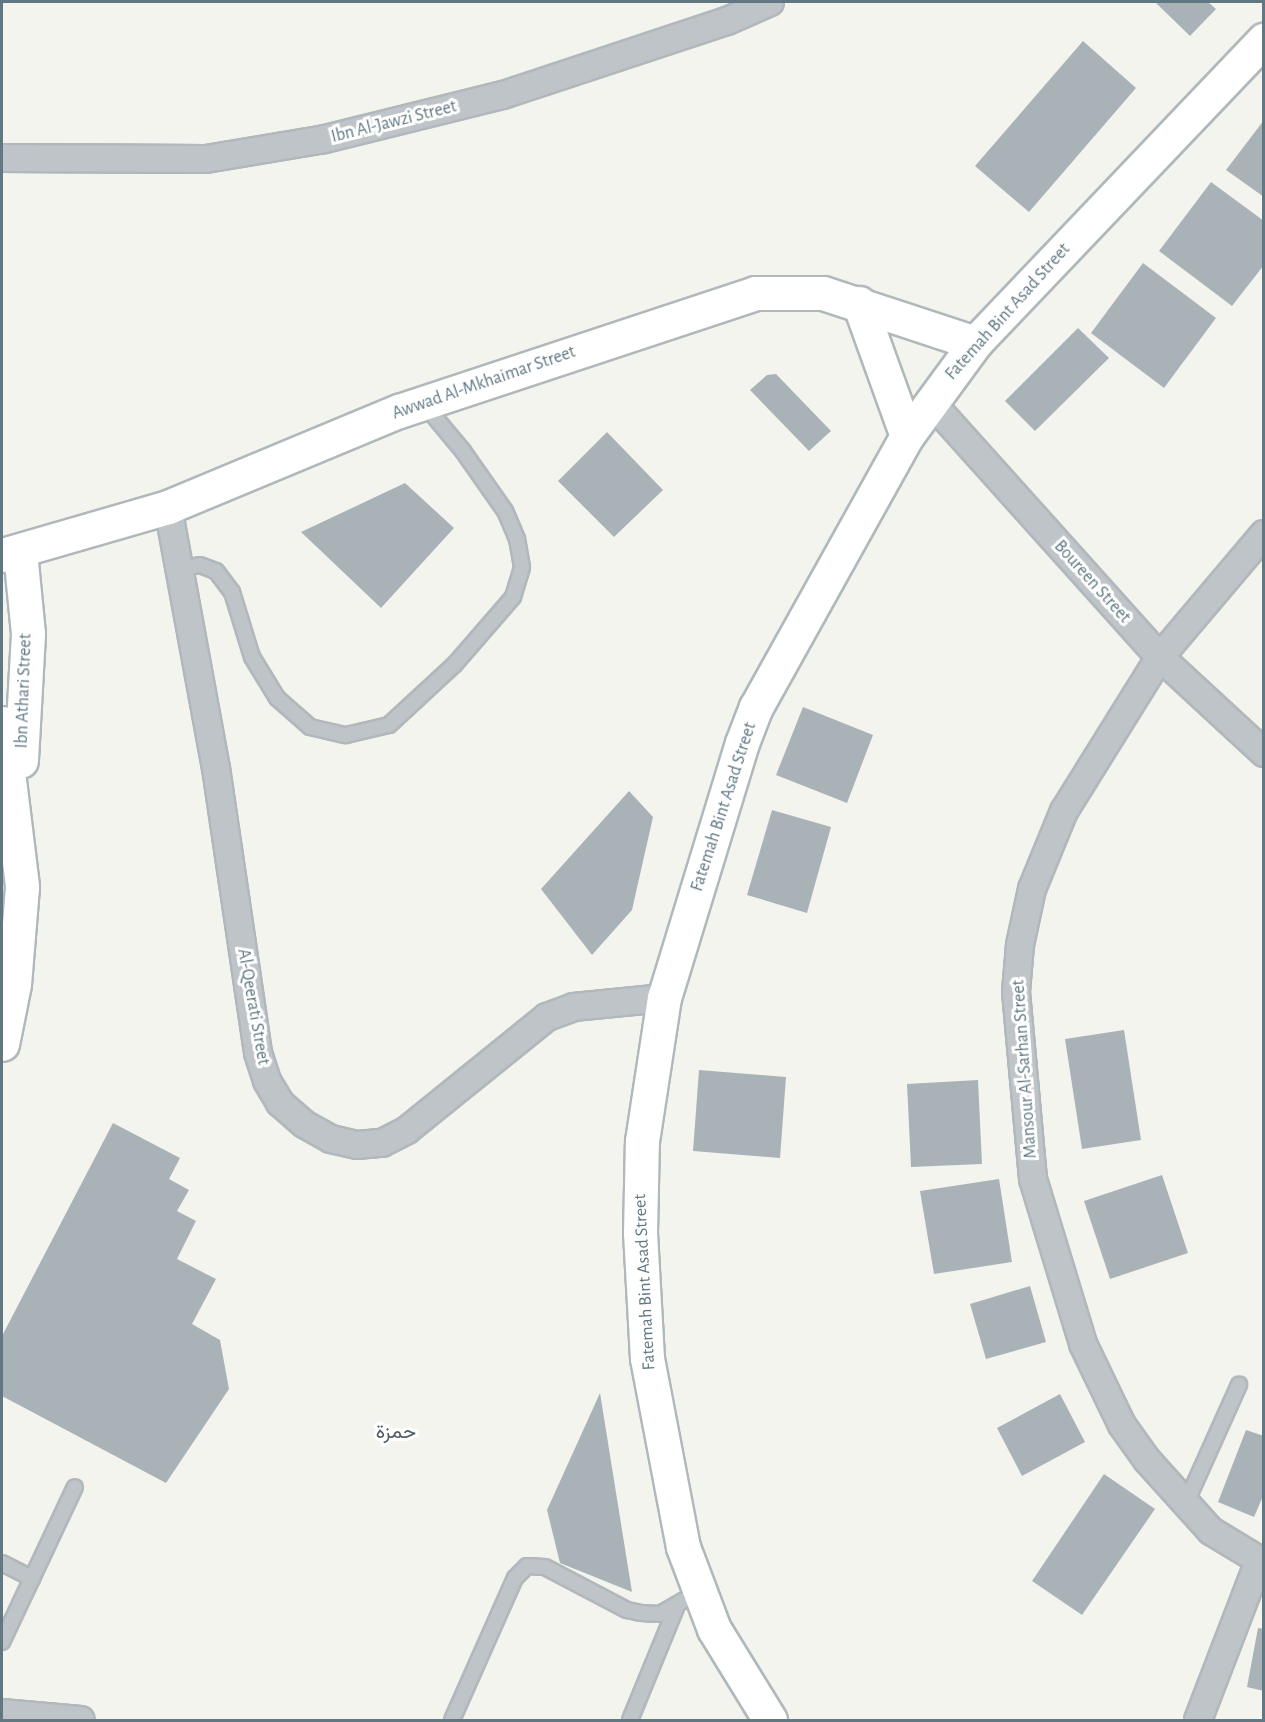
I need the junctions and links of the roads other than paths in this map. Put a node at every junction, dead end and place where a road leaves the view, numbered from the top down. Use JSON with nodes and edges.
{"nodes":[{"id":1,"x":770,"y":2,"type":"edge"},
{"id":2,"x":1263,"y":40,"type":"edge"},
{"id":3,"x":2,"y":158,"type":"edge"},
{"id":4,"x":859,"y":303,"type":"junction"},
{"id":5,"x":975,"y":343,"type":"junction"},
{"id":6,"x":930,"y":401,"type":"junction"},
{"id":7,"x":423,"y":403,"type":"junction"},
{"id":8,"x":907,"y":436,"type":"junction"},
{"id":9,"x":168,"y":507,"type":"junction"},
{"id":10,"x":1263,"y":534,"type":"edge"},
{"id":11,"x":11,"y":554,"type":"edge"},
{"id":12,"x":180,"y":569,"type":"junction"},
{"id":13,"x":1160,"y":657,"type":"junction"},
{"id":14,"x":2,"y":723,"type":"edge"},
{"id":15,"x":1263,"y":753,"type":"edge"},
{"id":16,"x":18,"y":831,"type":"junction"},
{"id":17,"x":664,"y":998,"type":"junction"},
{"id":18,"x":2,"y":1044,"type":"edge"},
{"id":19,"x":1239,"y":1385,"type":"dead end"},
{"id":20,"x":75,"y":1487,"type":"dead end"},
{"id":21,"x":1185,"y":1505,"type":"junction"},
{"id":22,"x":1261,"y":1562,"type":"edge"},
{"id":23,"x":2,"y":1563,"type":"edge"},
{"id":24,"x":32,"y":1578,"type":"junction"},
{"id":25,"x":688,"y":1599,"type":"junction"},
{"id":26,"x":2,"y":1642,"type":"edge"},
{"id":27,"x":2,"y":1713,"type":"edge"},
{"id":28,"x":81,"y":1720,"type":"edge"},
{"id":29,"x":452,"y":1720,"type":"edge"},
{"id":30,"x":630,"y":1720,"type":"edge"},
{"id":31,"x":770,"y":1720,"type":"edge"},
{"id":32,"x":1198,"y":1720,"type":"edge"}],
"edges":[{"from":1,"to":3,"type":"street","name":"Ibn Al-Jawzi Street"},
{"from":2,"to":5,"type":"street","name":"Fatemah Bint Asad Street"},
{"from":4,"to":5,"type":"street","name":"Awwad Al-Mkhaimar Street"},
{"from":4,"to":7,"type":"street","name":"Awwad Al-Mkhaimar Street"},
{"from":4,"to":8,"type":"street"},
{"from":5,"to":6,"type":"street","name":"Fatemah Bint Asad Street"},
{"from":6,"to":8,"type":"street","name":"Fatemah Bint Asad Street"},
{"from":6,"to":13,"type":"street","name":"Boureen Street"},
{"from":7,"to":9,"type":"street","name":"Awwad Al-Mkhaimar Street"},
{"from":7,"to":12,"type":"lane"},
{"from":8,"to":17,"type":"street","name":"Fatemah Bint Asad Street"},
{"from":9,"to":11,"type":"street","name":"Awwad Al-Mkhaimar Street"},
{"from":9,"to":12,"type":"street","name":"Al-Qeerati Street"},
{"from":10,"to":13,"type":"street","name":"Mansour Al-Sarhan Street"},
{"from":11,"to":16,"type":"street","name":"Ibn Athari Street"},
{"from":12,"to":17,"type":"street","name":"Al-Qeerati Street"},
{"from":13,"to":15,"type":"street","name":"Boureen Street"},
{"from":13,"to":21,"type":"street","name":"Mansour Al-Sarhan Street"},
{"from":14,"to":16,"type":"street","name":"Ibn Athari Street"},
{"from":16,"to":18,"type":"street","name":"Ibn Athari Street"},
{"from":17,"to":25,"type":"street","name":"Fatemah Bint Asad Street"},
{"from":19,"to":21,"type":"lane"},
{"from":20,"to":24,"type":"lane"},
{"from":21,"to":22,"type":"street","name":"Mansour Al-Sarhan Street"},
{"from":22,"to":32,"type":"street"},
{"from":23,"to":24,"type":"lane"},
{"from":24,"to":26,"type":"lane"},
{"from":25,"to":29,"type":"lane"},
{"from":25,"to":30,"type":"lane"},
{"from":25,"to":31,"type":"street","name":"Fatemah Bint Asad Street"},
{"from":27,"to":28,"type":"street"}]}
